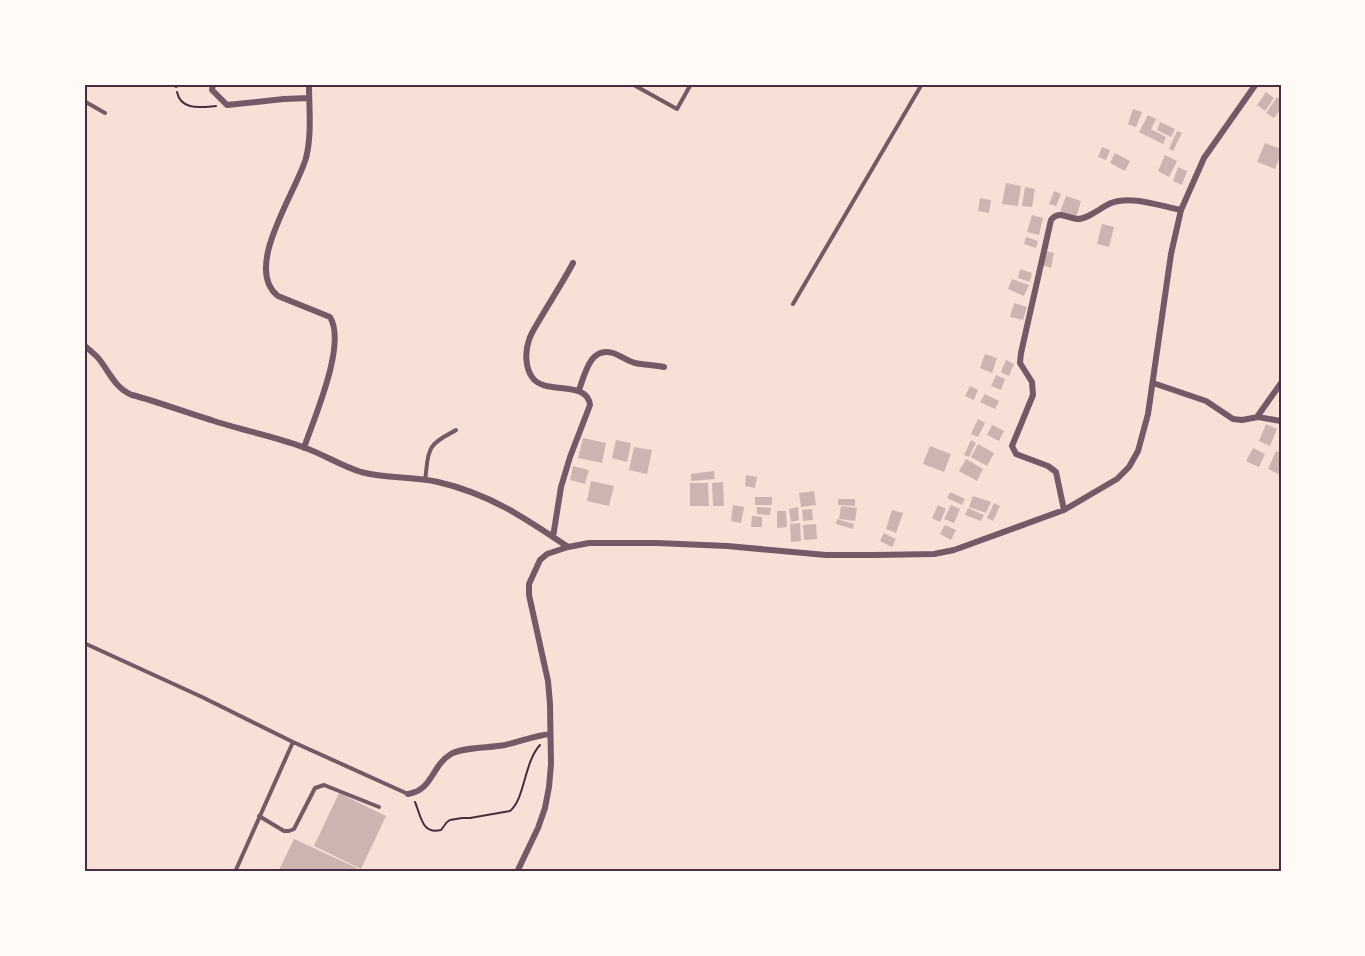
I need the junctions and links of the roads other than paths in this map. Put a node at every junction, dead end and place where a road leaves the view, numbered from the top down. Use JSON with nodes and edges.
{"nodes":[{"id":1,"x":213,"y":84,"type":"edge"},
{"id":2,"x":309,"y":84,"type":"edge"},
{"id":3,"x":632,"y":84,"type":"edge"},
{"id":4,"x":692,"y":84,"type":"edge"},
{"id":5,"x":922,"y":84,"type":"edge"},
{"id":6,"x":1256,"y":84,"type":"edge"},
{"id":7,"x":309,"y":98,"type":"junction"},
{"id":8,"x":84,"y":101,"type":"edge"},
{"id":9,"x":105,"y":114,"type":"dead end"},
{"id":10,"x":1181,"y":210,"type":"junction"},
{"id":11,"x":573,"y":263,"type":"dead end"},
{"id":12,"x":793,"y":304,"type":"dead end"},
{"id":13,"x":84,"y":345,"type":"edge"},
{"id":14,"x":664,"y":367,"type":"dead end"},
{"id":15,"x":1153,"y":383,"type":"junction"},
{"id":16,"x":1281,"y":383,"type":"edge"},
{"id":17,"x":579,"y":390,"type":"junction"},
{"id":18,"x":1257,"y":417,"type":"junction"},
{"id":19,"x":1281,"y":421,"type":"edge"},
{"id":20,"x":456,"y":430,"type":"dead end"},
{"id":21,"x":304,"y":447,"type":"junction"},
{"id":22,"x":425,"y":480,"type":"junction"},
{"id":23,"x":1064,"y":510,"type":"junction"},
{"id":24,"x":553,"y":537,"type":"junction"},
{"id":25,"x":568,"y":547,"type":"junction"},
{"id":26,"x":84,"y":643,"type":"edge"},
{"id":27,"x":550,"y":737,"type":"junction"},
{"id":28,"x":293,"y":742,"type":"junction"},
{"id":29,"x":408,"y":794,"type":"joint"},
{"id":30,"x":379,"y":807,"type":"dead end"},
{"id":31,"x":259,"y":816,"type":"junction"},
{"id":32,"x":235,"y":872,"type":"edge"},
{"id":33,"x":517,"y":872,"type":"edge"}],
"edges":[{"from":1,"to":7,"type":"street"},
{"from":2,"to":7,"type":"street"},
{"from":3,"to":4,"type":"lane"},
{"from":5,"to":12,"type":"lane"},
{"from":6,"to":10,"type":"street"},
{"from":7,"to":21,"type":"street"},
{"from":8,"to":9,"type":"lane"},
{"from":10,"to":15,"type":"street"},
{"from":10,"to":23,"type":"street"},
{"from":11,"to":17,"type":"street"},
{"from":13,"to":21,"type":"street"},
{"from":14,"to":17,"type":"street"},
{"from":15,"to":18,"type":"street"},
{"from":15,"to":23,"type":"street"},
{"from":16,"to":18,"type":"street"},
{"from":17,"to":24,"type":"street"},
{"from":18,"to":19,"type":"street"},
{"from":20,"to":22,"type":"lane"},
{"from":21,"to":22,"type":"street"},
{"from":22,"to":24,"type":"street"},
{"from":23,"to":25,"type":"street"},
{"from":24,"to":25,"type":"street"},
{"from":25,"to":27,"type":"street"},
{"from":26,"to":28,"type":"lane"},
{"from":27,"to":29,"type":"street"},
{"from":27,"to":33,"type":"street"},
{"from":28,"to":29,"type":"lane"},
{"from":28,"to":31,"type":"lane"},
{"from":30,"to":31,"type":"lane"},
{"from":31,"to":32,"type":"lane"}]}
